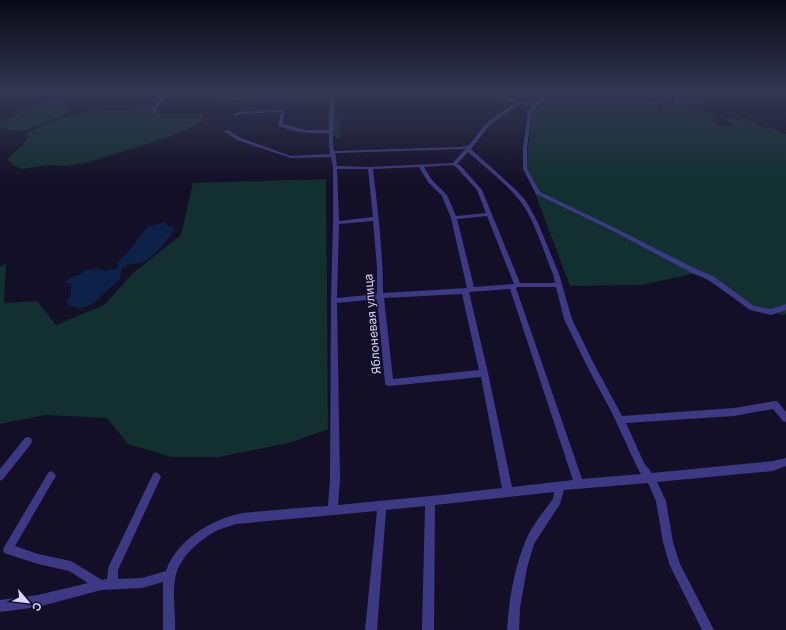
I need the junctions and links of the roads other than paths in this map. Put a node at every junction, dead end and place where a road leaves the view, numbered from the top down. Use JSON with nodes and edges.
{"nodes":[{"id":1,"x":280,"y":123,"type":"edge"},
{"id":2,"x":332,"y":123,"type":"edge"},
{"id":3,"x":489,"y":123,"type":"edge"},
{"id":4,"x":528,"y":123,"type":"edge"},
{"id":5,"x":226,"y":131,"type":"dead end"},
{"id":6,"x":332,"y":132,"type":"junction"},
{"id":7,"x":469,"y":148,"type":"junction"},
{"id":8,"x":333,"y":154,"type":"junction"},
{"id":9,"x":454,"y":164,"type":"junction"},
{"id":10,"x":421,"y":166,"type":"junction"},
{"id":11,"x":335,"y":167,"type":"junction"},
{"id":12,"x":370,"y":168,"type":"junction"},
{"id":13,"x":489,"y":214,"type":"junction"},
{"id":14,"x":454,"y":218,"type":"junction"},
{"id":15,"x":375,"y":219,"type":"junction"},
{"id":16,"x":336,"y":223,"type":"junction"},
{"id":17,"x":559,"y":285,"type":"junction"},
{"id":18,"x":515,"y":286,"type":"junction"},
{"id":19,"x":468,"y":290,"type":"junction"},
{"id":20,"x":380,"y":296,"type":"junction"},
{"id":21,"x":334,"y":301,"type":"junction"},
{"id":22,"x":786,"y":307,"type":"edge"},
{"id":23,"x":484,"y":373,"type":"junction"},
{"id":24,"x":786,"y":418,"type":"edge"},
{"id":25,"x":620,"y":420,"type":"junction"},
{"id":26,"x":28,"y":441,"type":"dead end"},
{"id":27,"x":786,"y":462,"type":"edge"},
{"id":28,"x":0,"y":476,"type":"edge"},
{"id":29,"x":51,"y":476,"type":"dead end"},
{"id":30,"x":156,"y":477,"type":"dead end"},
{"id":31,"x":651,"y":479,"type":"junction"},
{"id":32,"x":579,"y":484,"type":"junction"},
{"id":33,"x":560,"y":487,"type":"junction"},
{"id":34,"x":508,"y":492,"type":"junction"},
{"id":35,"x":430,"y":501,"type":"junction"},
{"id":36,"x":382,"y":505,"type":"junction"},
{"id":37,"x":333,"y":510,"type":"junction"},
{"id":38,"x":170,"y":575,"type":"junction"},
{"id":39,"x":106,"y":585,"type":"junction"},
{"id":40,"x":0,"y":606,"type":"edge"},
{"id":41,"x":707,"y":629,"type":"edge"},
{"id":42,"x":169,"y":630,"type":"edge"},
{"id":43,"x":371,"y":630,"type":"edge"},
{"id":44,"x":428,"y":630,"type":"edge"},
{"id":45,"x":513,"y":630,"type":"edge"}],
"edges":[{"from":1,"to":6,"type":"street"},
{"from":2,"to":6,"type":"street"},
{"from":3,"to":7,"type":"street"},
{"from":4,"to":22,"type":"street"},
{"from":5,"to":8,"type":"street"},
{"from":6,"to":8,"type":"street"},
{"from":7,"to":8,"type":"street"},
{"from":7,"to":9,"type":"street"},
{"from":7,"to":17,"type":"street"},
{"from":8,"to":11,"type":"street"},
{"from":9,"to":10,"type":"street"},
{"from":9,"to":13,"type":"street"},
{"from":10,"to":12,"type":"street"},
{"from":10,"to":14,"type":"street"},
{"from":11,"to":12,"type":"street"},
{"from":11,"to":16,"type":"street"},
{"from":12,"to":15,"type":"street","name":"Яблоневая улица"},
{"from":13,"to":14,"type":"street"},
{"from":13,"to":18,"type":"street"},
{"from":14,"to":19,"type":"street"},
{"from":15,"to":16,"type":"street"},
{"from":15,"to":20,"type":"street","name":"Яблоневая улица"},
{"from":16,"to":21,"type":"street"},
{"from":17,"to":18,"type":"street"},
{"from":17,"to":25,"type":"street"},
{"from":18,"to":19,"type":"street"},
{"from":18,"to":32,"type":"street"},
{"from":19,"to":20,"type":"street"},
{"from":19,"to":23,"type":"street"},
{"from":20,"to":21,"type":"street"},
{"from":20,"to":23,"type":"street","name":"Яблоневая улица"},
{"from":21,"to":37,"type":"street"},
{"from":23,"to":34,"type":"street"},
{"from":24,"to":25,"type":"street"},
{"from":25,"to":31,"type":"street"},
{"from":26,"to":28,"type":"street"},
{"from":27,"to":31,"type":"street"},
{"from":29,"to":39,"type":"street"},
{"from":30,"to":39,"type":"street"},
{"from":31,"to":32,"type":"street"},
{"from":31,"to":41,"type":"street"},
{"from":32,"to":33,"type":"street"},
{"from":33,"to":34,"type":"street"},
{"from":33,"to":45,"type":"street"},
{"from":34,"to":35,"type":"street"},
{"from":35,"to":36,"type":"street"},
{"from":35,"to":44,"type":"street"},
{"from":36,"to":37,"type":"street"},
{"from":36,"to":43,"type":"street"},
{"from":37,"to":38,"type":"street"},
{"from":38,"to":39,"type":"street"},
{"from":38,"to":42,"type":"street"},
{"from":39,"to":40,"type":"street"}]}
